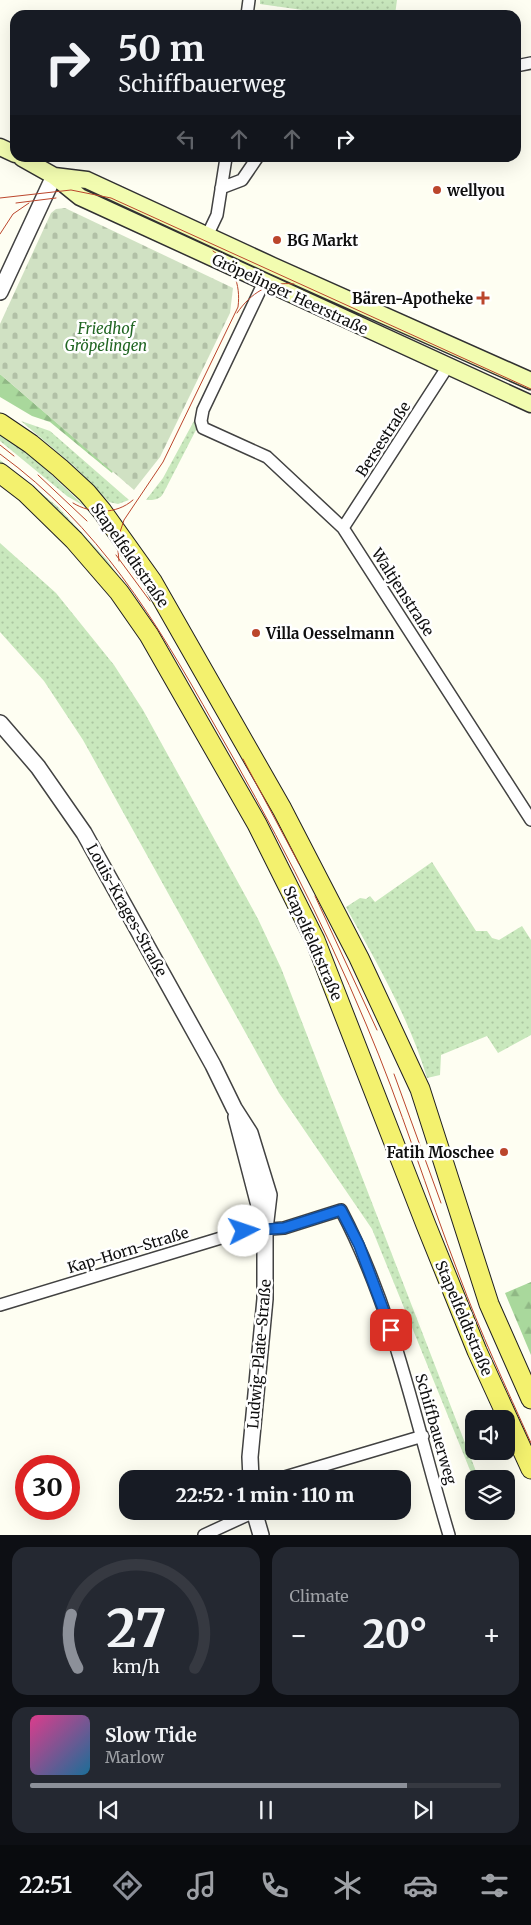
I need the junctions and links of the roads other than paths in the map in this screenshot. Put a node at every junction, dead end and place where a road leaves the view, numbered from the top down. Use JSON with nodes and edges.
{"nodes":[{"id":1,"x":29,"y":162,"type":"edge"},
{"id":2,"x":225,"y":162,"type":"edge"},
{"id":3,"x":254,"y":162,"type":"edge"},
{"id":4,"x":54,"y":176,"type":"junction"},
{"id":5,"x":221,"y":188,"type":"junction"},
{"id":6,"x":207,"y":236,"type":"junction"},
{"id":7,"x":264,"y":282,"type":"junction"},
{"id":8,"x":0,"y":292,"type":"edge"},
{"id":9,"x":448,"y":366,"type":"junction"},
{"id":10,"x":531,"y":381,"type":"edge"},
{"id":11,"x":531,"y":403,"type":"edge"},
{"id":12,"x":0,"y":423,"type":"edge"},
{"id":13,"x":0,"y":474,"type":"edge"},
{"id":14,"x":343,"y":528,"type":"junction"},
{"id":15,"x":0,"y":723,"type":"edge"},
{"id":16,"x":531,"y":820,"type":"edge"},
{"id":17,"x":265,"y":1229,"type":"junction"},
{"id":18,"x":0,"y":1305,"type":"edge"},
{"id":19,"x":531,"y":1399,"type":"edge"},
{"id":20,"x":423,"y":1436,"type":"junction"},
{"id":21,"x":531,"y":1469,"type":"edge"},
{"id":22,"x":250,"y":1470,"type":"edge"},
{"id":23,"x":308,"y":1470,"type":"edge"},
{"id":24,"x":237,"y":1520,"type":"edge"},
{"id":25,"x":256,"y":1520,"type":"edge"},
{"id":26,"x":204,"y":1535,"type":"edge"},
{"id":27,"x":261,"y":1535,"type":"edge"},
{"id":28,"x":449,"y":1535,"type":"edge"}],
"edges":[{"from":1,"to":4,"type":"main road","name":"Gröpelinger Heerstraße"},
{"from":2,"to":5,"type":"street"},
{"from":3,"to":5,"type":"street"},
{"from":4,"to":6,"type":"main road","name":"Gröpelinger Heerstraße"},
{"from":4,"to":7,"type":"main road","name":"Gröpelinger Heerstraße"},
{"from":4,"to":8,"type":"street"},
{"from":5,"to":6,"type":"street"},
{"from":6,"to":10,"type":"main road","name":"Gröpelinger Heerstraße"},
{"from":7,"to":9,"type":"main road","name":"Gröpelinger Heerstraße"},
{"from":7,"to":14,"type":"street","name":"Waltjenstraße"},
{"from":9,"to":11,"type":"main road","name":"Gröpelinger Heerstraße"},
{"from":9,"to":14,"type":"street","name":"Bersestraße"},
{"from":12,"to":19,"type":"main road","name":"Stapelfeldtstraße"},
{"from":13,"to":21,"type":"main road","name":"Stapelfeldtstraße"},
{"from":14,"to":16,"type":"street","name":"Waltjenstraße"},
{"from":15,"to":17,"type":"street","name":"Louis-Krages-Straße"},
{"from":17,"to":18,"type":"street","name":"Kap-Horn-Straße"},
{"from":17,"to":20,"type":"street","name":"Schiffbauerweg"},
{"from":17,"to":22,"type":"street","name":"Ludwig-Plate-Straße"},
{"from":20,"to":23,"type":"street"},
{"from":20,"to":28,"type":"street","name":"Schiffbauerweg"},
{"from":24,"to":26,"type":"street"},
{"from":25,"to":27,"type":"street"}]}
